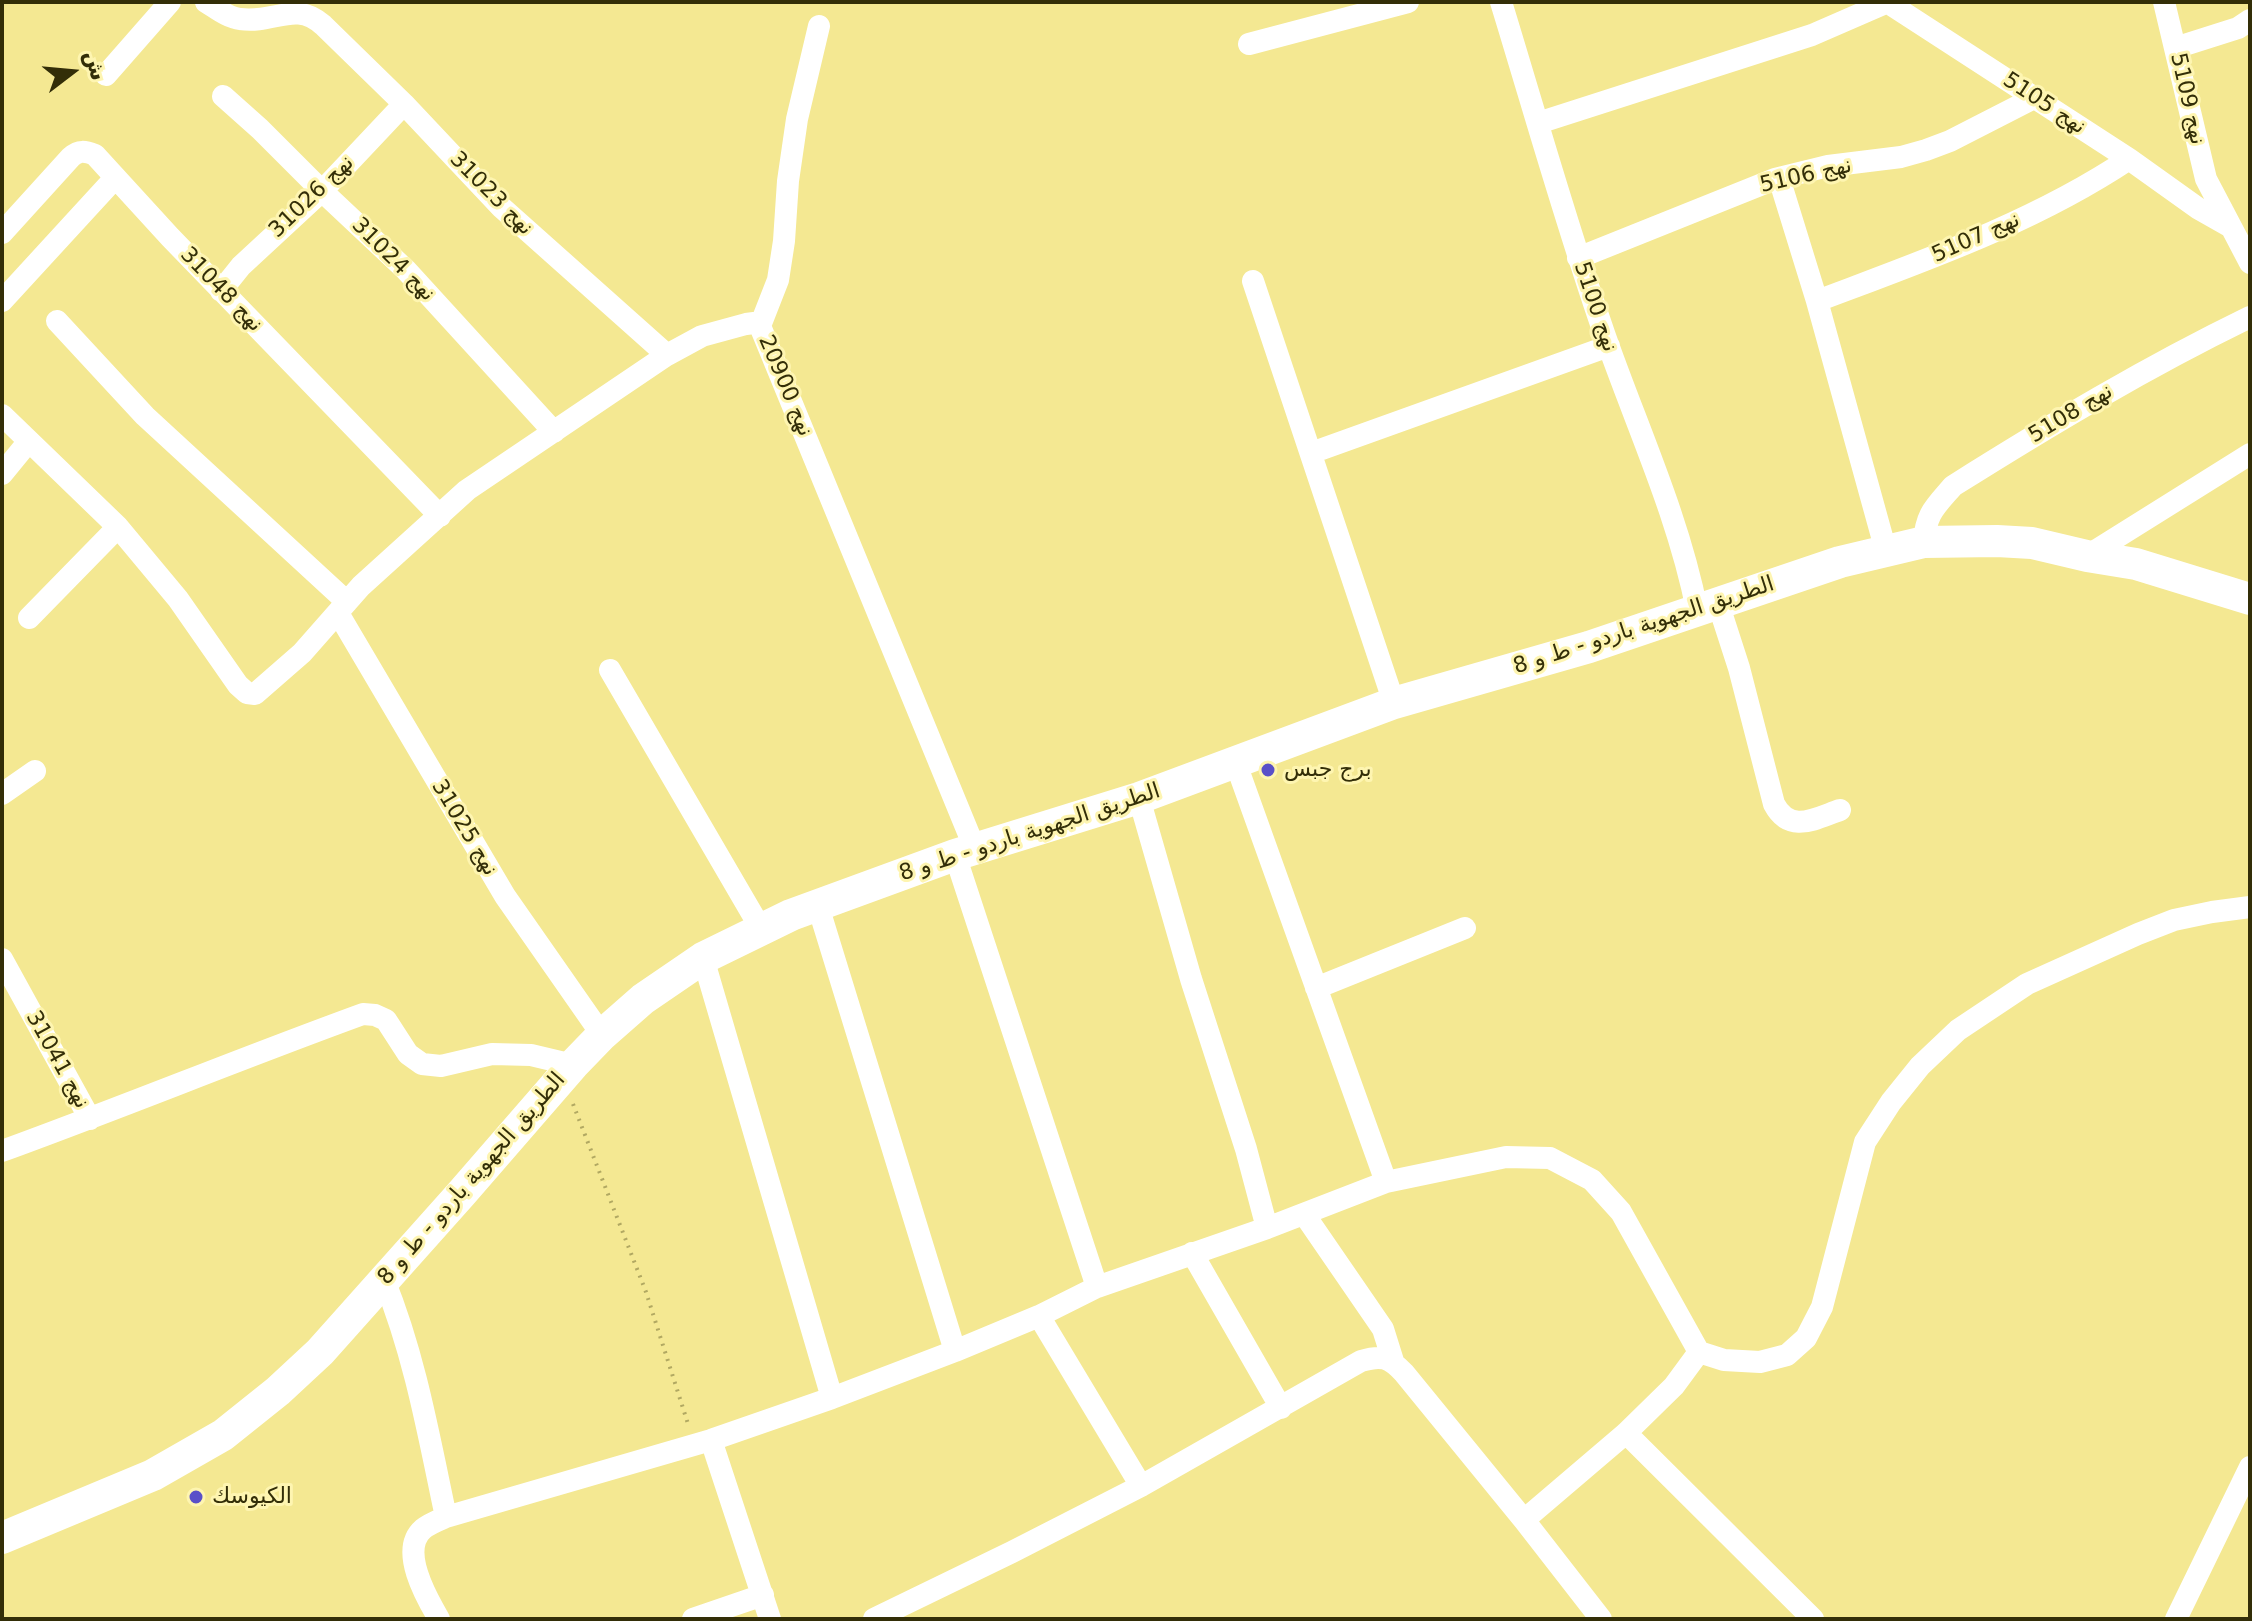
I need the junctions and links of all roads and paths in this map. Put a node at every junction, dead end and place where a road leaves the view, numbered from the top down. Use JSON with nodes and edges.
{"nodes":[{"id":1,"x":170,"y":2,"type":"edge"},
{"id":2,"x":206,"y":2,"type":"edge"},
{"id":3,"x":1408,"y":2,"type":"edge"},
{"id":4,"x":1501,"y":2,"type":"edge"},
{"id":5,"x":1887,"y":2,"type":"edge"},
{"id":6,"x":2163,"y":2,"type":"edge"},
{"id":7,"x":307,"y":6,"type":"edge"},
{"id":8,"x":2250,"y":20,"type":"edge"},
{"id":9,"x":819,"y":26,"type":"dead end"},
{"id":10,"x":1249,"y":44,"type":"dead end"},
{"id":11,"x":2175,"y":48,"type":"junction"},
{"id":12,"x":106,"y":75,"type":"dead end"},
{"id":13,"x":223,"y":96,"type":"dead end"},
{"id":14,"x":2034,"y":98,"type":"junction"},
{"id":15,"x":404,"y":104,"type":"junction"},
{"id":16,"x":1538,"y":123,"type":"junction"},
{"id":17,"x":2129,"y":159,"type":"junction"},
{"id":18,"x":115,"y":178,"type":"junction"},
{"id":19,"x":1779,"y":178,"type":"junction"},
{"id":20,"x":322,"y":191,"type":"junction"},
{"id":21,"x":2206,"y":202,"type":"junction"},
{"id":22,"x":2,"y":233,"type":"edge"},
{"id":23,"x":2248,"y":251,"type":"edge"},
{"id":24,"x":1578,"y":258,"type":"junction"},
{"id":25,"x":1253,"y":281,"type":"dead end"},
{"id":26,"x":221,"y":291,"type":"junction"},
{"id":27,"x":2,"y":301,"type":"edge"},
{"id":28,"x":1817,"y":301,"type":"junction"},
{"id":29,"x":2250,"y":317,"type":"edge"},
{"id":30,"x":57,"y":321,"type":"dead end"},
{"id":31,"x":760,"y":326,"type":"junction"},
{"id":32,"x":1609,"y":346,"type":"junction"},
{"id":33,"x":667,"y":355,"type":"junction"},
{"id":34,"x":2,"y":415,"type":"edge"},
{"id":35,"x":554,"y":432,"type":"junction"},
{"id":36,"x":29,"y":441,"type":"junction"},
{"id":37,"x":1311,"y":453,"type":"junction"},
{"id":38,"x":2250,"y":454,"type":"edge"},
{"id":39,"x":2,"y":474,"type":"edge"},
{"id":40,"x":440,"y":516,"type":"junction"},
{"id":41,"x":118,"y":527,"type":"junction"},
{"id":42,"x":1924,"y":542,"type":"junction"},
{"id":43,"x":1886,"y":551,"type":"junction"},
{"id":44,"x":2087,"y":556,"type":"junction"},
{"id":45,"x":2250,"y":599,"type":"edge"},
{"id":46,"x":349,"y":600,"type":"junction"},
{"id":47,"x":1707,"y":606,"type":"junction"},
{"id":48,"x":29,"y":618,"type":"dead end"},
{"id":49,"x":610,"y":670,"type":"dead end"},
{"id":50,"x":1394,"y":703,"type":"junction"},
{"id":51,"x":1235,"y":761,"type":"junction"},
{"id":52,"x":35,"y":771,"type":"dead end"},
{"id":53,"x":2,"y":794,"type":"edge"},
{"id":54,"x":1139,"y":798,"type":"junction"},
{"id":55,"x":1840,"y":810,"type":"dead end"},
{"id":56,"x":965,"y":852,"type":"junction"},
{"id":57,"x":818,"y":906,"type":"junction"},
{"id":58,"x":2250,"y":907,"type":"edge"},
{"id":59,"x":1465,"y":928,"type":"dead end"},
{"id":60,"x":761,"y":929,"type":"junction"},
{"id":61,"x":703,"y":958,"type":"junction"},
{"id":62,"x":2,"y":959,"type":"edge"},
{"id":63,"x":1316,"y":988,"type":"junction"},
{"id":64,"x":602,"y":1035,"type":"junction"},
{"id":65,"x":568,"y":1071,"type":"junction"},
{"id":66,"x":90,"y":1119,"type":"junction"},
{"id":67,"x":2,"y":1151,"type":"edge"},
{"id":68,"x":1386,"y":1182,"type":"junction"},
{"id":69,"x":1304,"y":1214,"type":"junction"},
{"id":70,"x":1267,"y":1228,"type":"junction"},
{"id":71,"x":1192,"y":1253,"type":"junction"},
{"id":72,"x":384,"y":1280,"type":"junction"},
{"id":73,"x":1097,"y":1287,"type":"junction"},
{"id":74,"x":1039,"y":1316,"type":"junction"},
{"id":75,"x":955,"y":1351,"type":"junction"},
{"id":76,"x":1699,"y":1352,"type":"junction"},
{"id":77,"x":1393,"y":1361,"type":"junction"},
{"id":78,"x":832,"y":1398,"type":"junction"},
{"id":79,"x":1281,"y":1408,"type":"junction"},
{"id":80,"x":1626,"y":1433,"type":"junction"},
{"id":81,"x":703,"y":1442,"type":"junction"},
{"id":82,"x":2250,"y":1467,"type":"edge"},
{"id":83,"x":1141,"y":1486,"type":"junction"},
{"id":84,"x":446,"y":1517,"type":"junction"},
{"id":85,"x":1524,"y":1520,"type":"junction"},
{"id":86,"x":2,"y":1538,"type":"edge"},
{"id":87,"x":763,"y":1595,"type":"junction"},
{"id":88,"x":434,"y":1618,"type":"edge"},
{"id":89,"x":693,"y":1619,"type":"edge"},
{"id":90,"x":770,"y":1619,"type":"edge"},
{"id":91,"x":874,"y":1619,"type":"edge"},
{"id":92,"x":1601,"y":1619,"type":"edge"},
{"id":93,"x":1813,"y":1619,"type":"edge"},
{"id":94,"x":2176,"y":1619,"type":"edge"}],
"edges":[{"from":1,"to":12,"type":"street"},
{"from":2,"to":7,"type":"street"},
{"from":3,"to":10,"type":"street"},
{"from":4,"to":16,"type":"street","name":"نهج 5100"},
{"from":5,"to":14,"type":"street","name":"نهج 5105"},
{"from":5,"to":16,"type":"street"},
{"from":6,"to":11,"type":"street","name":"نهج 5109"},
{"from":7,"to":15,"type":"street","name":"نهج 31023"},
{"from":8,"to":11,"type":"street"},
{"from":9,"to":31,"type":"street"},
{"from":11,"to":21,"type":"street","name":"نهج 5109"},
{"from":13,"to":20,"type":"street","name":"نهج 31024"},
{"from":14,"to":17,"type":"street","name":"نهج 5105"},
{"from":14,"to":19,"type":"street","name":"نهج 5106"},
{"from":15,"to":20,"type":"street","name":"نهج 31026"},
{"from":15,"to":33,"type":"street","name":"نهج 31023"},
{"from":16,"to":24,"type":"street","name":"نهج 5100"},
{"from":17,"to":21,"type":"street","name":"نهج 5105"},
{"from":17,"to":28,"type":"street","name":"نهج 5107"},
{"from":18,"to":22,"type":"street","name":"نهج 31048"},
{"from":18,"to":26,"type":"street","name":"نهج 31048"},
{"from":18,"to":27,"type":"street"},
{"from":19,"to":24,"type":"street","name":"نهج 5106"},
{"from":19,"to":28,"type":"street"},
{"from":20,"to":26,"type":"street","name":"نهج 31026"},
{"from":20,"to":35,"type":"street","name":"نهج 31024"},
{"from":21,"to":23,"type":"street","name":"نهج 5109"},
{"from":24,"to":32,"type":"street","name":"نهج 5100"},
{"from":25,"to":37,"type":"street"},
{"from":26,"to":40,"type":"street","name":"نهج 31048"},
{"from":28,"to":43,"type":"street"},
{"from":29,"to":42,"type":"street","name":"نهج 5108"},
{"from":30,"to":46,"type":"street","name":"نهج 31025"},
{"from":31,"to":33,"type":"street","name":"نهج 20900"},
{"from":31,"to":56,"type":"street","name":"نهج 20900"},
{"from":32,"to":37,"type":"street"},
{"from":32,"to":47,"type":"street","name":"نهج 5100"},
{"from":33,"to":35,"type":"street","name":"نهج 20900"},
{"from":34,"to":36,"type":"street"},
{"from":35,"to":40,"type":"street","name":"نهج 20900"},
{"from":36,"to":39,"type":"street"},
{"from":36,"to":41,"type":"street"},
{"from":37,"to":50,"type":"street"},
{"from":38,"to":44,"type":"street"},
{"from":40,"to":46,"type":"street","name":"نهج 20900"},
{"from":41,"to":46,"type":"street","name":"نهج 20900"},
{"from":41,"to":48,"type":"street"},
{"from":42,"to":43,"type":"main road","name":"الطريق الجهوية باردو - ط و 8"},
{"from":42,"to":44,"type":"main road","name":"الطريق الجهوية باردو - ط و 8"},
{"from":43,"to":47,"type":"main road","name":"الطريق الجهوية باردو - ط و 8"},
{"from":44,"to":45,"type":"main road","name":"الطريق الجهوية باردو - ط و 8"},
{"from":46,"to":64,"type":"street","name":"نهج 31025"},
{"from":47,"to":50,"type":"main road","name":"الطريق الجهوية باردو - ط و 8"},
{"from":47,"to":55,"type":"street","name":"نهج 5100"},
{"from":49,"to":60,"type":"street"},
{"from":50,"to":51,"type":"main road","name":"الطريق الجهوية باردو - ط و 8"},
{"from":51,"to":54,"type":"main road","name":"الطريق الجهوية باردو - ط و 8"},
{"from":51,"to":63,"type":"street"},
{"from":52,"to":53,"type":"street"},
{"from":54,"to":56,"type":"main road","name":"الطريق الجهوية باردو - ط و 8"},
{"from":54,"to":70,"type":"street"},
{"from":56,"to":57,"type":"main road","name":"الطريق الجهوية باردو - ط و 8"},
{"from":56,"to":73,"type":"street","name":"نهج 20900"},
{"from":57,"to":60,"type":"main road","name":"الطريق الجهوية باردو - ط و 8"},
{"from":57,"to":75,"type":"street"},
{"from":58,"to":76,"type":"street"},
{"from":59,"to":63,"type":"street"},
{"from":60,"to":61,"type":"main road","name":"الطريق الجهوية باردو - ط و 8"},
{"from":61,"to":64,"type":"main road","name":"الطريق الجهوية باردو - ط و 8"},
{"from":61,"to":78,"type":"street"},
{"from":62,"to":66,"type":"street","name":"نهج 31041"},
{"from":63,"to":68,"type":"street"},
{"from":64,"to":65,"type":"main road","name":"الطريق الجهوية باردو - ط و 8"},
{"from":65,"to":66,"type":"street"},
{"from":65,"to":72,"type":"main road","name":"الطريق الجهوية باردو - ط و 8"},
{"from":65,"to":81,"type":"path"},
{"from":66,"to":67,"type":"street"},
{"from":68,"to":69,"type":"street"},
{"from":68,"to":76,"type":"street"},
{"from":69,"to":70,"type":"street"},
{"from":69,"to":77,"type":"street"},
{"from":70,"to":71,"type":"street"},
{"from":71,"to":73,"type":"street"},
{"from":71,"to":79,"type":"street"},
{"from":72,"to":84,"type":"street"},
{"from":72,"to":86,"type":"main road","name":"الطريق الجهوية باردو - ط و 8"},
{"from":73,"to":74,"type":"street"},
{"from":74,"to":75,"type":"street"},
{"from":74,"to":83,"type":"street"},
{"from":75,"to":78,"type":"street"},
{"from":76,"to":80,"type":"street"},
{"from":77,"to":79,"type":"street"},
{"from":77,"to":85,"type":"street"},
{"from":78,"to":81,"type":"street"},
{"from":79,"to":83,"type":"street"},
{"from":80,"to":85,"type":"street"},
{"from":80,"to":93,"type":"street"},
{"from":81,"to":84,"type":"street"},
{"from":81,"to":87,"type":"street"},
{"from":82,"to":94,"type":"street"},
{"from":83,"to":91,"type":"street"},
{"from":84,"to":88,"type":"street"},
{"from":85,"to":92,"type":"street"},
{"from":87,"to":89,"type":"street"},
{"from":87,"to":90,"type":"street"}]}
